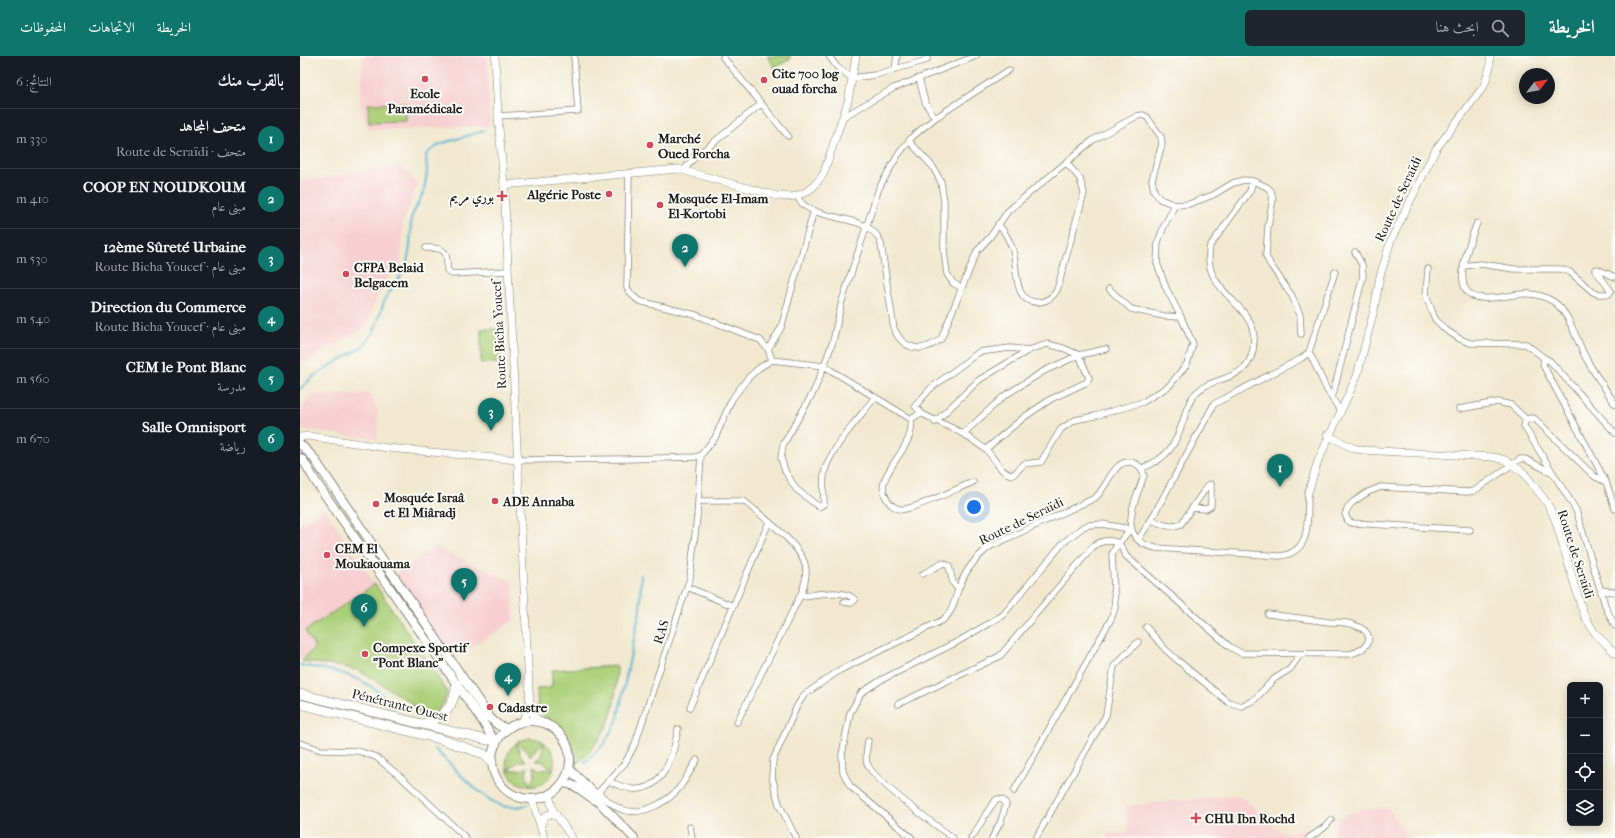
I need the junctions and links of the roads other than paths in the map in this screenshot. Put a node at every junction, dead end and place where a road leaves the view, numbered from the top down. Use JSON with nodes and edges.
{"nodes":[{"id":1,"x":495,"y":56,"type":"edge"},
{"id":2,"x":574,"y":56,"type":"edge"},
{"id":3,"x":829,"y":56,"type":"edge"},
{"id":4,"x":856,"y":56,"type":"edge"},
{"id":5,"x":897,"y":56,"type":"edge"},
{"id":6,"x":927,"y":56,"type":"edge"},
{"id":7,"x":976,"y":56,"type":"edge"},
{"id":8,"x":1490,"y":56,"type":"edge"},
{"id":9,"x":723,"y":57,"type":"dead end"},
{"id":10,"x":895,"y":69,"type":"junction"},
{"id":11,"x":1009,"y":70,"type":"dead end"},
{"id":12,"x":852,"y":78,"type":"junction"},
{"id":13,"x":919,"y":78,"type":"junction"},
{"id":14,"x":761,"y":104,"type":"junction"},
{"id":15,"x":498,"y":116,"type":"junction"},
{"id":16,"x":843,"y":117,"type":"junction"},
{"id":17,"x":935,"y":118,"type":"junction"},
{"id":18,"x":788,"y":136,"type":"dead end"},
{"id":19,"x":909,"y":141,"type":"junction"},
{"id":20,"x":1066,"y":162,"type":"junction"},
{"id":21,"x":684,"y":170,"type":"junction"},
{"id":22,"x":629,"y":173,"type":"junction"},
{"id":23,"x":1252,"y":181,"type":"junction"},
{"id":24,"x":504,"y":185,"type":"junction"},
{"id":25,"x":797,"y":196,"type":"junction"},
{"id":26,"x":1175,"y":205,"type":"junction"},
{"id":27,"x":814,"y":210,"type":"junction"},
{"id":28,"x":1477,"y":223,"type":"dead end"},
{"id":29,"x":998,"y":224,"type":"junction"},
{"id":30,"x":866,"y":226,"type":"junction"},
{"id":31,"x":426,"y":248,"type":"dead end"},
{"id":32,"x":1355,"y":252,"type":"dead end"},
{"id":33,"x":1463,"y":266,"type":"junction"},
{"id":34,"x":1428,"y":270,"type":"dead end"},
{"id":35,"x":508,"y":271,"type":"junction"},
{"id":36,"x":1335,"y":272,"type":"dead end"},
{"id":37,"x":1615,"y":277,"type":"edge"},
{"id":38,"x":962,"y":288,"type":"junction"},
{"id":39,"x":1110,"y":289,"type":"dead end"},
{"id":40,"x":1181,"y":317,"type":"junction"},
{"id":41,"x":1301,"y":334,"type":"dead end"},
{"id":42,"x":768,"y":349,"type":"junction"},
{"id":43,"x":1106,"y":349,"type":"dead end"},
{"id":44,"x":1029,"y":350,"type":"junction"},
{"id":45,"x":1309,"y":352,"type":"junction"},
{"id":46,"x":1080,"y":355,"type":"junction"},
{"id":47,"x":1544,"y":358,"type":"junction"},
{"id":48,"x":772,"y":360,"type":"junction"},
{"id":49,"x":824,"y":366,"type":"junction"},
{"id":50,"x":1359,"y":368,"type":"junction"},
{"id":51,"x":875,"y":397,"type":"junction"},
{"id":52,"x":1332,"y":398,"type":"junction"},
{"id":53,"x":1615,"y":404,"type":"edge"},
{"id":54,"x":1339,"y":409,"type":"junction"},
{"id":55,"x":1459,"y":409,"type":"dead end"},
{"id":56,"x":921,"y":413,"type":"junction"},
{"id":57,"x":911,"y":419,"type":"junction"},
{"id":58,"x":1526,"y":419,"type":"junction"},
{"id":59,"x":935,"y":422,"type":"junction"},
{"id":60,"x":1615,"y":433,"type":"edge"},
{"id":61,"x":962,"y":434,"type":"junction"},
{"id":62,"x":300,"y":436,"type":"edge"},
{"id":63,"x":1327,"y":438,"type":"junction"},
{"id":64,"x":300,"y":444,"type":"edge"},
{"id":65,"x":986,"y":449,"type":"junction"},
{"id":66,"x":700,"y":455,"type":"junction"},
{"id":67,"x":300,"y":458,"type":"edge"},
{"id":68,"x":518,"y":460,"type":"junction"},
{"id":69,"x":1512,"y":464,"type":"junction"},
{"id":70,"x":1142,"y":468,"type":"junction"},
{"id":71,"x":1553,"y":473,"type":"junction"},
{"id":72,"x":973,"y":482,"type":"dead end"},
{"id":73,"x":1606,"y":482,"type":"junction"},
{"id":74,"x":1308,"y":493,"type":"joint"},
{"id":75,"x":698,"y":501,"type":"junction"},
{"id":76,"x":1192,"y":508,"type":"junction"},
{"id":77,"x":1615,"y":509,"type":"edge"},
{"id":78,"x":1152,"y":520,"type":"junction"},
{"id":79,"x":769,"y":522,"type":"junction"},
{"id":80,"x":1130,"y":529,"type":"junction"},
{"id":81,"x":1470,"y":530,"type":"dead end"},
{"id":82,"x":1138,"y":540,"type":"junction"},
{"id":83,"x":1119,"y":544,"type":"junction"},
{"id":84,"x":923,"y":574,"type":"dead end"},
{"id":85,"x":687,"y":587,"type":"junction"},
{"id":86,"x":958,"y":589,"type":"junction"},
{"id":87,"x":1601,"y":590,"type":"junction"},
{"id":88,"x":1615,"y":592,"type":"edge"},
{"id":89,"x":801,"y":596,"type":"junction"},
{"id":90,"x":844,"y":602,"type":"dead end"},
{"id":91,"x":733,"y":606,"type":"junction"},
{"id":92,"x":1268,"y":614,"type":"dead end"},
{"id":93,"x":1615,"y":626,"type":"edge"},
{"id":94,"x":1146,"y":627,"type":"dead end"},
{"id":95,"x":1138,"y":642,"type":"dead end"},
{"id":96,"x":1615,"y":653,"type":"edge"},
{"id":97,"x":1300,"y":655,"type":"junction"},
{"id":98,"x":457,"y":684,"type":"junction"},
{"id":99,"x":300,"y":694,"type":"edge"},
{"id":100,"x":300,"y":704,"type":"edge"},
{"id":101,"x":898,"y":704,"type":"dead end"},
{"id":102,"x":690,"y":707,"type":"dead end"},
{"id":103,"x":530,"y":708,"type":"junction"},
{"id":104,"x":522,"y":722,"type":"junction"},
{"id":105,"x":540,"y":722,"type":"junction"},
{"id":106,"x":737,"y":722,"type":"dead end"},
{"id":107,"x":423,"y":724,"type":"junction"},
{"id":108,"x":508,"y":729,"type":"junction"},
{"id":109,"x":678,"y":729,"type":"dead end"},
{"id":110,"x":868,"y":741,"type":"dead end"},
{"id":111,"x":496,"y":742,"type":"junction"},
{"id":112,"x":300,"y":743,"type":"edge"},
{"id":113,"x":697,"y":760,"type":"dead end"},
{"id":114,"x":492,"y":762,"type":"junction"},
{"id":115,"x":569,"y":769,"type":"junction"},
{"id":116,"x":608,"y":781,"type":"junction"},
{"id":117,"x":563,"y":783,"type":"junction"},
{"id":118,"x":1014,"y":791,"type":"dead end"},
{"id":119,"x":549,"y":795,"type":"junction"},
{"id":120,"x":596,"y":797,"type":"junction"},
{"id":121,"x":532,"y":799,"type":"junction"},
{"id":122,"x":558,"y":817,"type":"junction"},
{"id":123,"x":1331,"y":820,"type":"dead end"},
{"id":124,"x":540,"y":825,"type":"junction"},
{"id":125,"x":690,"y":827,"type":"dead end"},
{"id":126,"x":466,"y":838,"type":"edge"},
{"id":127,"x":544,"y":838,"type":"edge"},
{"id":128,"x":572,"y":838,"type":"edge"},
{"id":129,"x":634,"y":838,"type":"edge"},
{"id":130,"x":692,"y":838,"type":"edge"},
{"id":131,"x":796,"y":838,"type":"edge"},
{"id":132,"x":912,"y":838,"type":"edge"},
{"id":133,"x":953,"y":838,"type":"edge"},
{"id":134,"x":971,"y":838,"type":"edge"},
{"id":135,"x":992,"y":838,"type":"edge"},
{"id":136,"x":1036,"y":838,"type":"edge"},
{"id":137,"x":1309,"y":838,"type":"edge"}],
"edges":[{"from":1,"to":15,"type":"main road","name":"Route Bicha Youcef"},
{"from":2,"to":15,"type":"street"},
{"from":3,"to":12,"type":"street"},
{"from":4,"to":12,"type":"main road"},
{"from":5,"to":10,"type":"street"},
{"from":6,"to":10,"type":"street"},
{"from":7,"to":13,"type":"street"},
{"from":8,"to":50,"type":"main road","name":"Route de Seraïdi"},
{"from":9,"to":14,"type":"street"},
{"from":10,"to":12,"type":"street"},
{"from":11,"to":17,"type":"street"},
{"from":12,"to":16,"type":"main road"},
{"from":13,"to":16,"type":"street"},
{"from":13,"to":17,"type":"street"},
{"from":14,"to":18,"type":"street"},
{"from":14,"to":21,"type":"street"},
{"from":15,"to":24,"type":"main road","name":"Route Bicha Youcef"},
{"from":16,"to":25,"type":"main road"},
{"from":17,"to":19,"type":"street"},
{"from":19,"to":30,"type":"street"},
{"from":19,"to":38,"type":"street"},
{"from":20,"to":26,"type":"street"},
{"from":20,"to":29,"type":"street"},
{"from":20,"to":29,"type":"street"},
{"from":21,"to":22,"type":"main road"},
{"from":21,"to":25,"type":"main road"},
{"from":22,"to":24,"type":"main road"},
{"from":22,"to":42,"type":"street"},
{"from":23,"to":26,"type":"street"},
{"from":23,"to":41,"type":"street"},
{"from":23,"to":70,"type":"street"},
{"from":24,"to":35,"type":"main road","name":"Route Bicha Youcef"},
{"from":25,"to":27,"type":"street"},
{"from":26,"to":40,"type":"street"},
{"from":27,"to":30,"type":"street"},
{"from":27,"to":42,"type":"street"},
{"from":28,"to":33,"type":"street"},
{"from":29,"to":38,"type":"street"},
{"from":30,"to":38,"type":"street"},
{"from":30,"to":49,"type":"street"},
{"from":31,"to":35,"type":"street"},
{"from":32,"to":52,"type":"street"},
{"from":33,"to":37,"type":"street"},
{"from":33,"to":53,"type":"street"},
{"from":34,"to":47,"type":"street"},
{"from":35,"to":68,"type":"main road","name":"Route Bicha Youcef"},
{"from":36,"to":45,"type":"street"},
{"from":39,"to":40,"type":"street"},
{"from":40,"to":65,"type":"street"},
{"from":42,"to":48,"type":"street"},
{"from":43,"to":46,"type":"street"},
{"from":44,"to":46,"type":"street"},
{"from":44,"to":56,"type":"street"},
{"from":44,"to":59,"type":"street"},
{"from":45,"to":52,"type":"street"},
{"from":45,"to":78,"type":"street"},
{"from":46,"to":61,"type":"street"},
{"from":46,"to":65,"type":"street"},
{"from":47,"to":60,"type":"street"},
{"from":47,"to":73,"type":"street"},
{"from":48,"to":49,"type":"street"},
{"from":48,"to":66,"type":"street"},
{"from":49,"to":51,"type":"street"},
{"from":49,"to":51,"type":"street"},
{"from":50,"to":54,"type":"main road","name":"Route de Seraïdi"},
{"from":50,"to":63,"type":"main road","name":"Route de Seraïdi"},
{"from":51,"to":57,"type":"street"},
{"from":52,"to":54,"type":"street"},
{"from":54,"to":63,"type":"main road","name":"Route de Seraïdi"},
{"from":55,"to":58,"type":"street"},
{"from":56,"to":57,"type":"street"},
{"from":56,"to":59,"type":"street"},
{"from":57,"to":72,"type":"street"},
{"from":58,"to":71,"type":"street"},
{"from":58,"to":73,"type":"street"},
{"from":59,"to":61,"type":"street"},
{"from":61,"to":65,"type":"street"},
{"from":62,"to":68,"type":"main road"},
{"from":63,"to":69,"type":"main road","name":"Route de Seraïdi"},
{"from":63,"to":74,"type":"main road","name":"Route de Seraïdi"},
{"from":64,"to":108,"type":"main road"},
{"from":66,"to":68,"type":"street"},
{"from":66,"to":75,"type":"street","name":"RAS"},
{"from":67,"to":98,"type":"main road"},
{"from":68,"to":103,"type":"main road","name":"Route Bicha Youcef"},
{"from":69,"to":71,"type":"street"},
{"from":69,"to":81,"type":"street"},
{"from":69,"to":96,"type":"main road","name":"Route de Seraïdi"},
{"from":70,"to":80,"type":"street"},
{"from":70,"to":86,"type":"street","name":"Route de Seraïdi"},
{"from":71,"to":87,"type":"street"},
{"from":73,"to":77,"type":"street"},
{"from":74,"to":82,"type":"street","name":"Route de Seraïdi"},
{"from":75,"to":79,"type":"street"},
{"from":75,"to":85,"type":"street","name":"RAS"},
{"from":76,"to":76,"type":"street"},
{"from":76,"to":78,"type":"street"},
{"from":78,"to":82,"type":"street"},
{"from":79,"to":89,"type":"street"},
{"from":79,"to":91,"type":"street"},
{"from":80,"to":82,"type":"street"},
{"from":80,"to":83,"type":"street"},
{"from":80,"to":132,"type":"street"},
{"from":83,"to":97,"type":"street"},
{"from":83,"to":101,"type":"street"},
{"from":83,"to":118,"type":"street"},
{"from":84,"to":86,"type":"street"},
{"from":85,"to":91,"type":"street"},
{"from":85,"to":116,"type":"street","name":"RAS"},
{"from":86,"to":131,"type":"street","name":"Route de Seraïdi"},
{"from":87,"to":88,"type":"street"},
{"from":87,"to":93,"type":"street"},
{"from":89,"to":90,"type":"street"},
{"from":89,"to":106,"type":"street"},
{"from":91,"to":102,"type":"street"},
{"from":92,"to":97,"type":"street"},
{"from":94,"to":97,"type":"street"},
{"from":95,"to":136,"type":"street"},
{"from":98,"to":107,"type":"highway"},
{"from":98,"to":111,"type":"main road"},
{"from":99,"to":107,"type":"highway","name":"Pénétrante Ouest"},
{"from":100,"to":114,"type":"highway","name":"Pénétrante Ouest"},
{"from":103,"to":104,"type":"main road"},
{"from":103,"to":105,"type":"main road"},
{"from":104,"to":105,"type":"main road"},
{"from":104,"to":108,"type":"main road"},
{"from":105,"to":115,"type":"main road"},
{"from":107,"to":111,"type":"highway","name":"Pénétrante Ouest"},
{"from":108,"to":111,"type":"main road"},
{"from":109,"to":116,"type":"street"},
{"from":110,"to":133,"type":"street"},
{"from":111,"to":114,"type":"main road"},
{"from":112,"to":126,"type":"street"},
{"from":113,"to":120,"type":"street"},
{"from":114,"to":121,"type":"main road"},
{"from":115,"to":117,"type":"main road"},
{"from":115,"to":120,"type":"main road"},
{"from":116,"to":120,"type":"street","name":"RAS"},
{"from":117,"to":119,"type":"main road"},
{"from":117,"to":120,"type":"main road"},
{"from":119,"to":121,"type":"main road"},
{"from":119,"to":122,"type":"main road"},
{"from":120,"to":129,"type":"main road"},
{"from":121,"to":124,"type":"main road"},
{"from":122,"to":124,"type":"main road"},
{"from":122,"to":128,"type":"main road"},
{"from":123,"to":137,"type":"street"},
{"from":124,"to":127,"type":"main road"},
{"from":125,"to":130,"type":"street"},
{"from":134,"to":135,"type":"street"}]}
